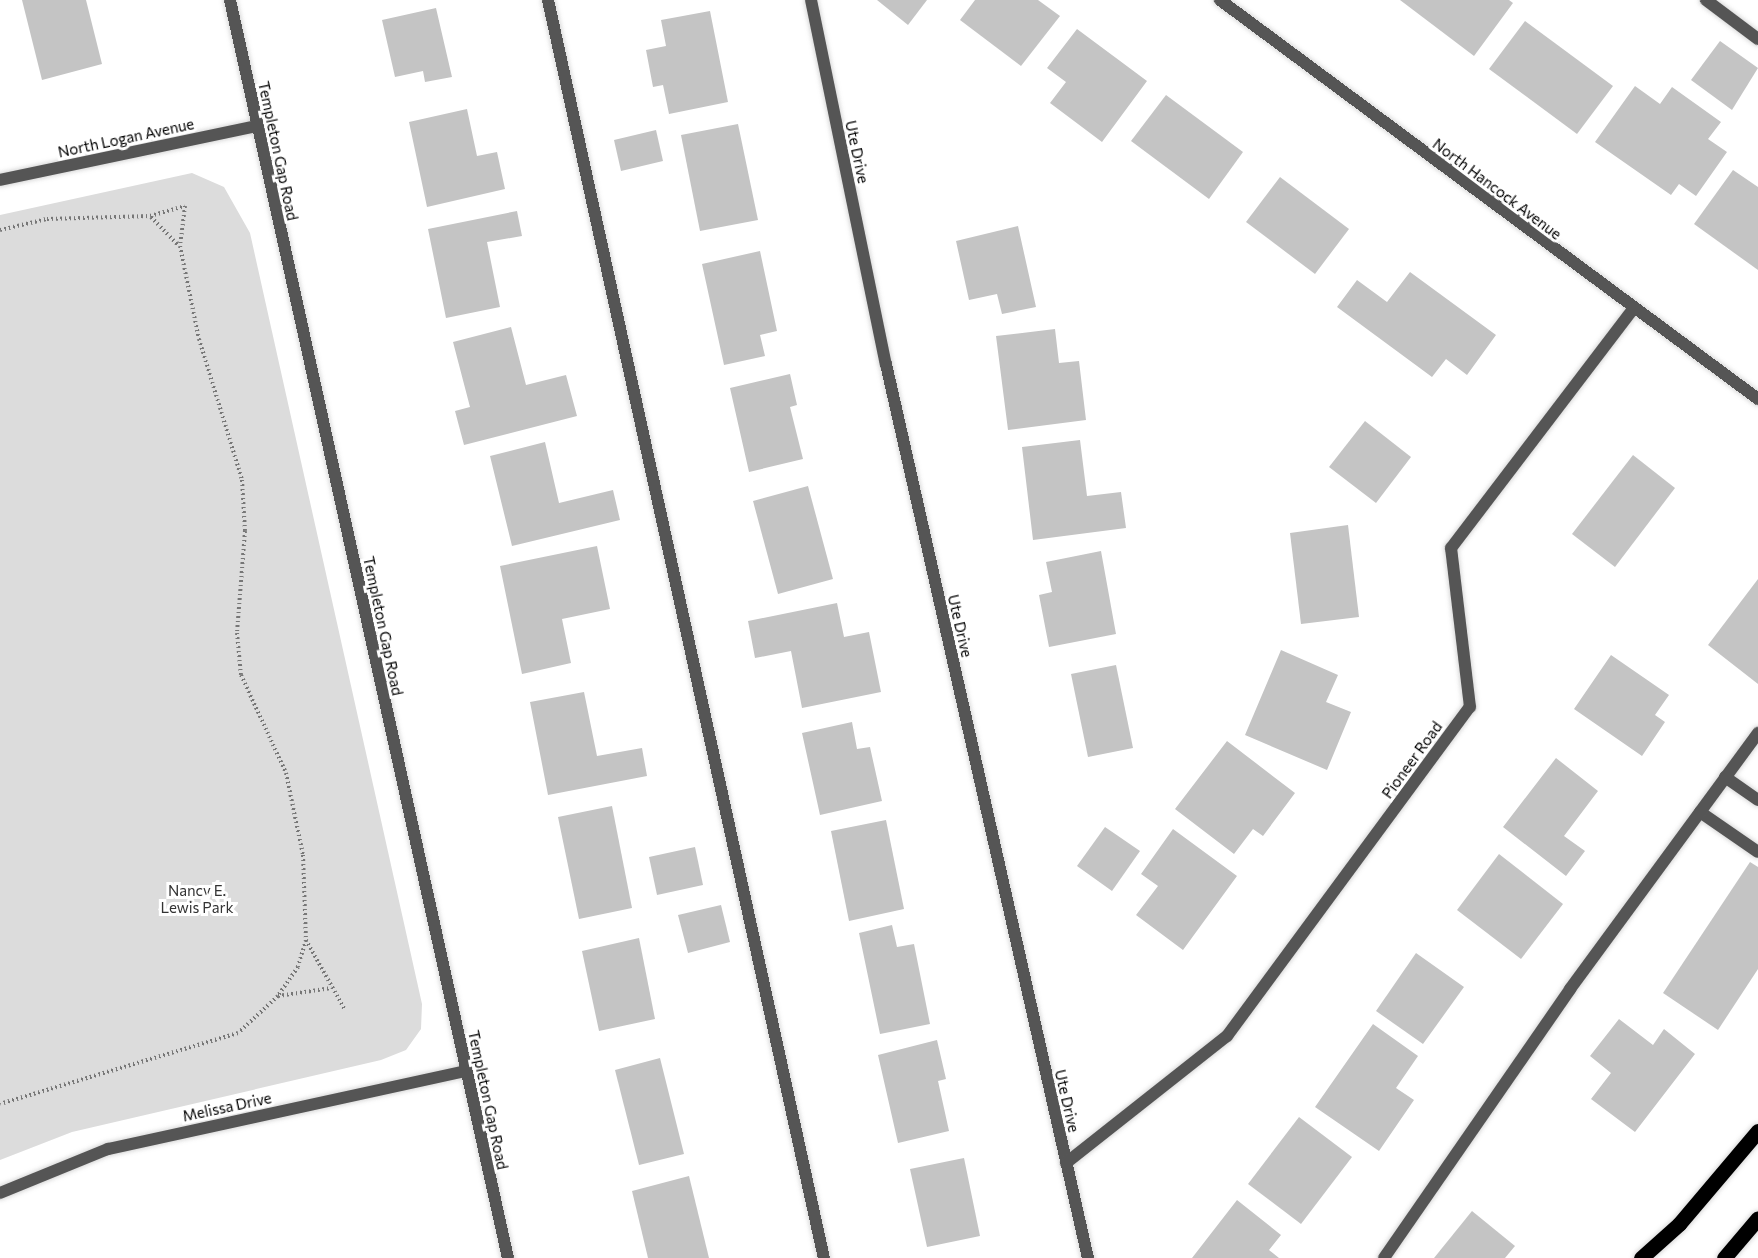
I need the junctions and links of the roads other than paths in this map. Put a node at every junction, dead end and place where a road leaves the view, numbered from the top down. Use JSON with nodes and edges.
{"nodes":[{"id":1,"x":230,"y":0,"type":"edge"},
{"id":2,"x":548,"y":0,"type":"edge"},
{"id":3,"x":811,"y":0,"type":"edge"},
{"id":4,"x":1220,"y":0,"type":"edge"},
{"id":5,"x":1706,"y":0,"type":"edge"},
{"id":6,"x":1758,"y":39,"type":"edge"},
{"id":7,"x":257,"y":126,"type":"junction"},
{"id":8,"x":0,"y":180,"type":"edge"},
{"id":9,"x":1633,"y":309,"type":"junction"},
{"id":10,"x":1758,"y":399,"type":"edge"},
{"id":11,"x":1758,"y":733,"type":"edge"},
{"id":12,"x":1725,"y":777,"type":"junction"},
{"id":13,"x":1758,"y":800,"type":"edge"},
{"id":14,"x":1700,"y":812,"type":"junction"},
{"id":15,"x":1758,"y":852,"type":"edge"},
{"id":16,"x":466,"y":1071,"type":"junction"},
{"id":17,"x":1758,"y":1131,"type":"edge"},
{"id":18,"x":1066,"y":1163,"type":"junction"},
{"id":19,"x":0,"y":1193,"type":"edge"},
{"id":20,"x":1758,"y":1218,"type":"edge"},
{"id":21,"x":508,"y":1258,"type":"edge"},
{"id":22,"x":824,"y":1258,"type":"edge"},
{"id":23,"x":1088,"y":1258,"type":"edge"},
{"id":24,"x":1384,"y":1258,"type":"edge"},
{"id":25,"x":1641,"y":1258,"type":"edge"},
{"id":26,"x":1724,"y":1258,"type":"edge"}],
"edges":[{"from":1,"to":7,"type":"street","name":"Templeton Gap Road"},
{"from":2,"to":22,"type":"street"},
{"from":3,"to":18,"type":"street","name":"Ute Drive"},
{"from":4,"to":9,"type":"street","name":"North Hancock Avenue"},
{"from":5,"to":6,"type":"street"},
{"from":7,"to":8,"type":"street","name":"North Logan Avenue"},
{"from":7,"to":16,"type":"street","name":"Templeton Gap Road"},
{"from":9,"to":10,"type":"street","name":"North Hancock Avenue"},
{"from":9,"to":18,"type":"street","name":"Pioneer Road"},
{"from":11,"to":12,"type":"street"},
{"from":12,"to":13,"type":"street"},
{"from":12,"to":14,"type":"street"},
{"from":14,"to":15,"type":"street"},
{"from":14,"to":24,"type":"street"},
{"from":16,"to":19,"type":"street","name":"Melissa Drive"},
{"from":16,"to":21,"type":"street","name":"Templeton Gap Road"},
{"from":17,"to":25,"type":"main road"},
{"from":18,"to":23,"type":"street","name":"Ute Drive"},
{"from":20,"to":26,"type":"main road"}]}
